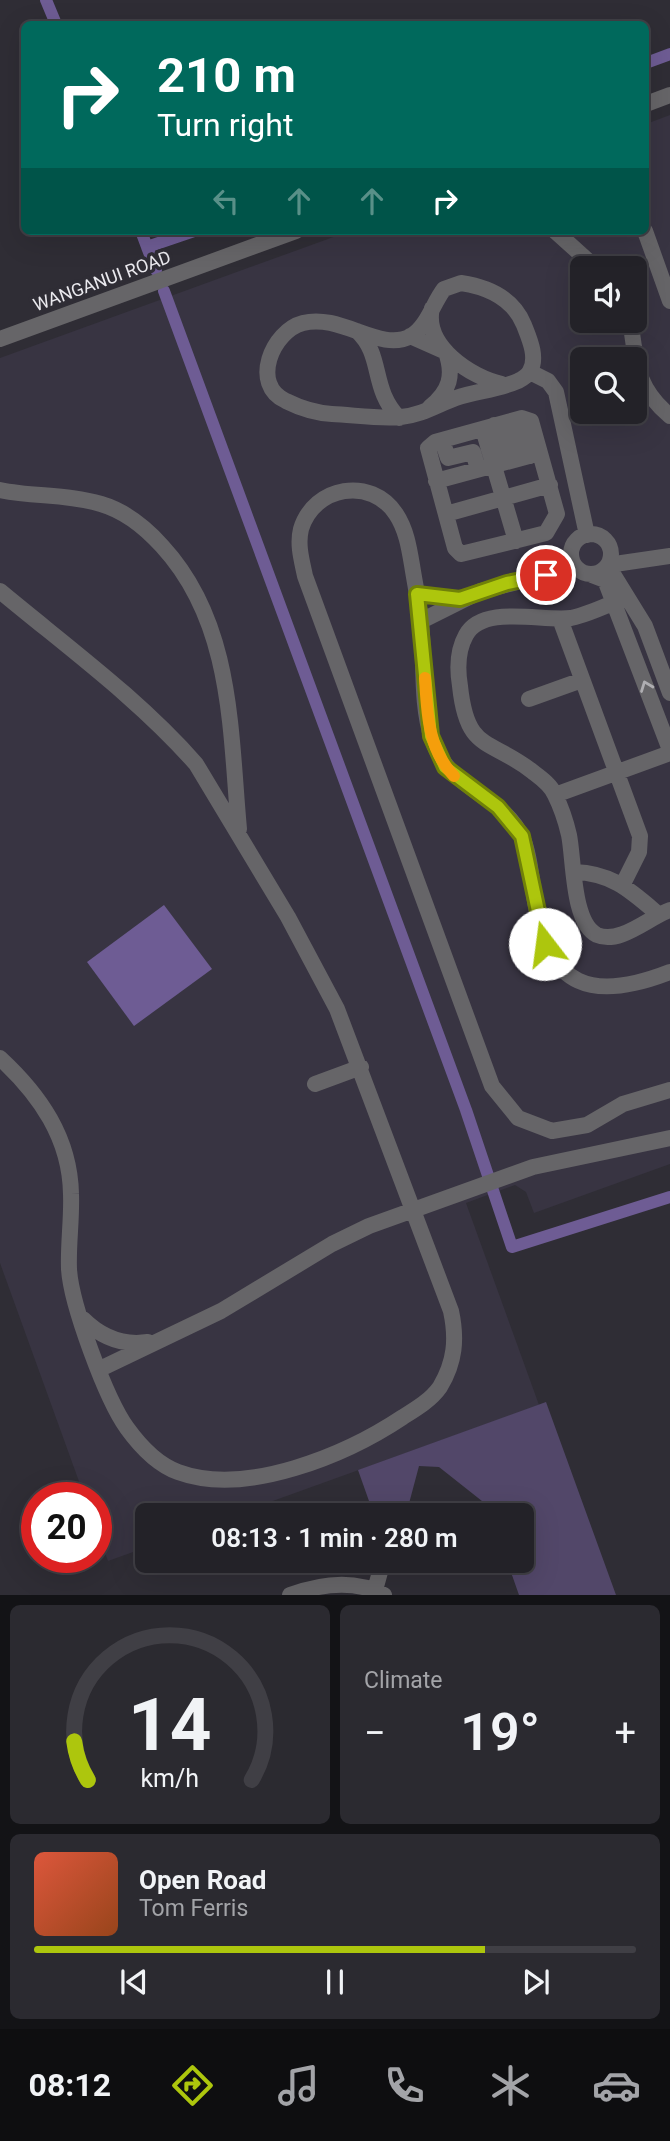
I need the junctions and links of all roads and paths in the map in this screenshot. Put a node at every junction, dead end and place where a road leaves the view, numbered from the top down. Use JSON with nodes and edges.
{"nodes":[{"id":1,"x":670,"y":95,"type":"edge"},
{"id":2,"x":649,"y":103,"type":"edge"},
{"id":3,"x":285,"y":235,"type":"edge"},
{"id":4,"x":559,"y":235,"type":"edge"},
{"id":5,"x":646,"y":235,"type":"edge"},
{"id":6,"x":583,"y":256,"type":"edge"},
{"id":7,"x":670,"y":301,"type":"edge"},
{"id":8,"x":433,"y":303,"type":"junction"},
{"id":9,"x":351,"y":326,"type":"junction"},
{"id":10,"x":632,"y":333,"type":"edge"},
{"id":11,"x":410,"y":336,"type":"junction"},
{"id":12,"x":0,"y":339,"type":"edge"},
{"id":13,"x":391,"y":340,"type":"junction"},
{"id":14,"x":446,"y":352,"type":"junction"},
{"id":15,"x":376,"y":365,"type":"junction"},
{"id":16,"x":530,"y":372,"type":"junction"},
{"id":17,"x":505,"y":385,"type":"junction"},
{"id":18,"x":380,"y":389,"type":"junction"},
{"id":19,"x":422,"y":414,"type":"junction"},
{"id":20,"x":348,"y":415,"type":"junction"},
{"id":21,"x":670,"y":416,"type":"edge"},
{"id":22,"x":400,"y":418,"type":"junction"},
{"id":23,"x":488,"y":427,"type":"junction"},
{"id":24,"x":443,"y":440,"type":"junction"},
{"id":25,"x":535,"y":454,"type":"junction"},
{"id":26,"x":486,"y":467,"type":"junction"},
{"id":27,"x":436,"y":481,"type":"junction"},
{"id":28,"x":550,"y":485,"type":"junction"},
{"id":29,"x":0,"y":490,"type":"edge"},
{"id":30,"x":503,"y":498,"type":"junction"},
{"id":31,"x":446,"y":514,"type":"junction"},
{"id":32,"x":555,"y":519,"type":"junction"},
{"id":33,"x":581,"y":538,"type":"junction"},
{"id":34,"x":516,"y":541,"type":"junction"},
{"id":35,"x":670,"y":556,"type":"edge"},
{"id":36,"x":609,"y":561,"type":"junction"},
{"id":37,"x":573,"y":564,"type":"junction"},
{"id":38,"x":592,"y":575,"type":"junction"},
{"id":39,"x":0,"y":591,"type":"edge"},
{"id":40,"x":417,"y":594,"type":"junction"},
{"id":41,"x":460,"y":599,"type":"junction"},
{"id":42,"x":620,"y":600,"type":"junction"},
{"id":43,"x":560,"y":619,"type":"junction"},
{"id":44,"x":421,"y":621,"type":"junction"},
{"id":45,"x":582,"y":680,"type":"junction"},
{"id":46,"x":670,"y":693,"type":"edge"},
{"id":47,"x":529,"y":699,"type":"dead end"},
{"id":48,"x":670,"y":751,"type":"edge"},
{"id":49,"x":616,"y":773,"type":"junction"},
{"id":50,"x":555,"y":795,"type":"junction"},
{"id":51,"x":239,"y":834,"type":"junction"},
{"id":52,"x":574,"y":872,"type":"junction"},
{"id":53,"x":623,"y":884,"type":"junction"},
{"id":54,"x":664,"y":912,"type":"edge"},
{"id":55,"x":670,"y":972,"type":"edge"},
{"id":56,"x":0,"y":1058,"type":"edge"},
{"id":57,"x":361,"y":1067,"type":"junction"},
{"id":58,"x":315,"y":1084,"type":"dead end"},
{"id":59,"x":670,"y":1090,"type":"edge"},
{"id":60,"x":670,"y":1138,"type":"edge"},
{"id":61,"x":414,"y":1210,"type":"junction"},
{"id":62,"x":81,"y":1317,"type":"junction"},
{"id":63,"x":157,"y":1340,"type":"junction"},
{"id":64,"x":100,"y":1369,"type":"junction"},
{"id":65,"x":382,"y":1573,"type":"edge"},
{"id":66,"x":380,"y":1592,"type":"edge"},
{"id":67,"x":290,"y":1595,"type":"edge"}],
"edges":[{"from":1,"to":2,"type":"street"},
{"from":3,"to":12,"type":"street","name":"WANGANUI ROAD"},
{"from":4,"to":6,"type":"street"},
{"from":5,"to":7,"type":"street"},
{"from":8,"to":11,"type":"street"},
{"from":8,"to":14,"type":"street"},
{"from":8,"to":16,"type":"street"},
{"from":9,"to":13,"type":"street"},
{"from":9,"to":15,"type":"street"},
{"from":9,"to":20,"type":"street"},
{"from":10,"to":21,"type":"street"},
{"from":11,"to":13,"type":"street"},
{"from":11,"to":14,"type":"street"},
{"from":13,"to":15,"type":"street"},
{"from":14,"to":17,"type":"street"},
{"from":14,"to":19,"type":"street"},
{"from":15,"to":18,"type":"street"},
{"from":16,"to":17,"type":"street"},
{"from":16,"to":33,"type":"street"},
{"from":17,"to":19,"type":"street"},
{"from":18,"to":20,"type":"street"},
{"from":18,"to":22,"type":"street"},
{"from":19,"to":22,"type":"street"},
{"from":20,"to":22,"type":"street"},
{"from":23,"to":24,"type":"street"},
{"from":23,"to":25,"type":"street"},
{"from":23,"to":25,"type":"street"},
{"from":23,"to":26,"type":"street"},
{"from":24,"to":26,"type":"street"},
{"from":24,"to":27,"type":"street"},
{"from":25,"to":26,"type":"street"},
{"from":25,"to":28,"type":"street"},
{"from":26,"to":27,"type":"street"},
{"from":26,"to":30,"type":"street"},
{"from":27,"to":31,"type":"street"},
{"from":28,"to":30,"type":"street"},
{"from":28,"to":32,"type":"street"},
{"from":29,"to":51,"type":"street"},
{"from":30,"to":31,"type":"street"},
{"from":30,"to":34,"type":"street"},
{"from":31,"to":34,"type":"street"},
{"from":32,"to":33,"type":"street"},
{"from":32,"to":34,"type":"street"},
{"from":33,"to":36,"type":"street"},
{"from":33,"to":37,"type":"street"},
{"from":35,"to":36,"type":"street"},
{"from":36,"to":38,"type":"street"},
{"from":36,"to":42,"type":"street"},
{"from":37,"to":38,"type":"street"},
{"from":37,"to":41,"type":"street"},
{"from":38,"to":42,"type":"street"},
{"from":39,"to":51,"type":"street"},
{"from":40,"to":41,"type":"street"},
{"from":40,"to":44,"type":"street"},
{"from":40,"to":59,"type":"street"},
{"from":41,"to":44,"type":"street"},
{"from":42,"to":43,"type":"street"},
{"from":42,"to":46,"type":"street"},
{"from":48,"to":42,"type":"street","one_way":true},
{"from":43,"to":45,"type":"street"},
{"from":43,"to":50,"type":"street"},
{"from":44,"to":55,"type":"street"},
{"from":45,"to":47,"type":"street"},
{"from":45,"to":49,"type":"street"},
{"from":48,"to":49,"type":"street"},
{"from":49,"to":50,"type":"street"},
{"from":49,"to":53,"type":"street"},
{"from":50,"to":52,"type":"street"},
{"from":51,"to":57,"type":"street"},
{"from":52,"to":53,"type":"street"},
{"from":52,"to":54,"type":"street"},
{"from":53,"to":54,"type":"street"},
{"from":56,"to":62,"type":"street"},
{"from":57,"to":58,"type":"street"},
{"from":57,"to":61,"type":"street"},
{"from":60,"to":61,"type":"street"},
{"from":61,"to":63,"type":"street"},
{"from":61,"to":64,"type":"street"},
{"from":62,"to":63,"type":"street"},
{"from":62,"to":64,"type":"street"},
{"from":63,"to":64,"type":"street"},
{"from":65,"to":66,"type":"street"},
{"from":66,"to":67,"type":"street"}]}
